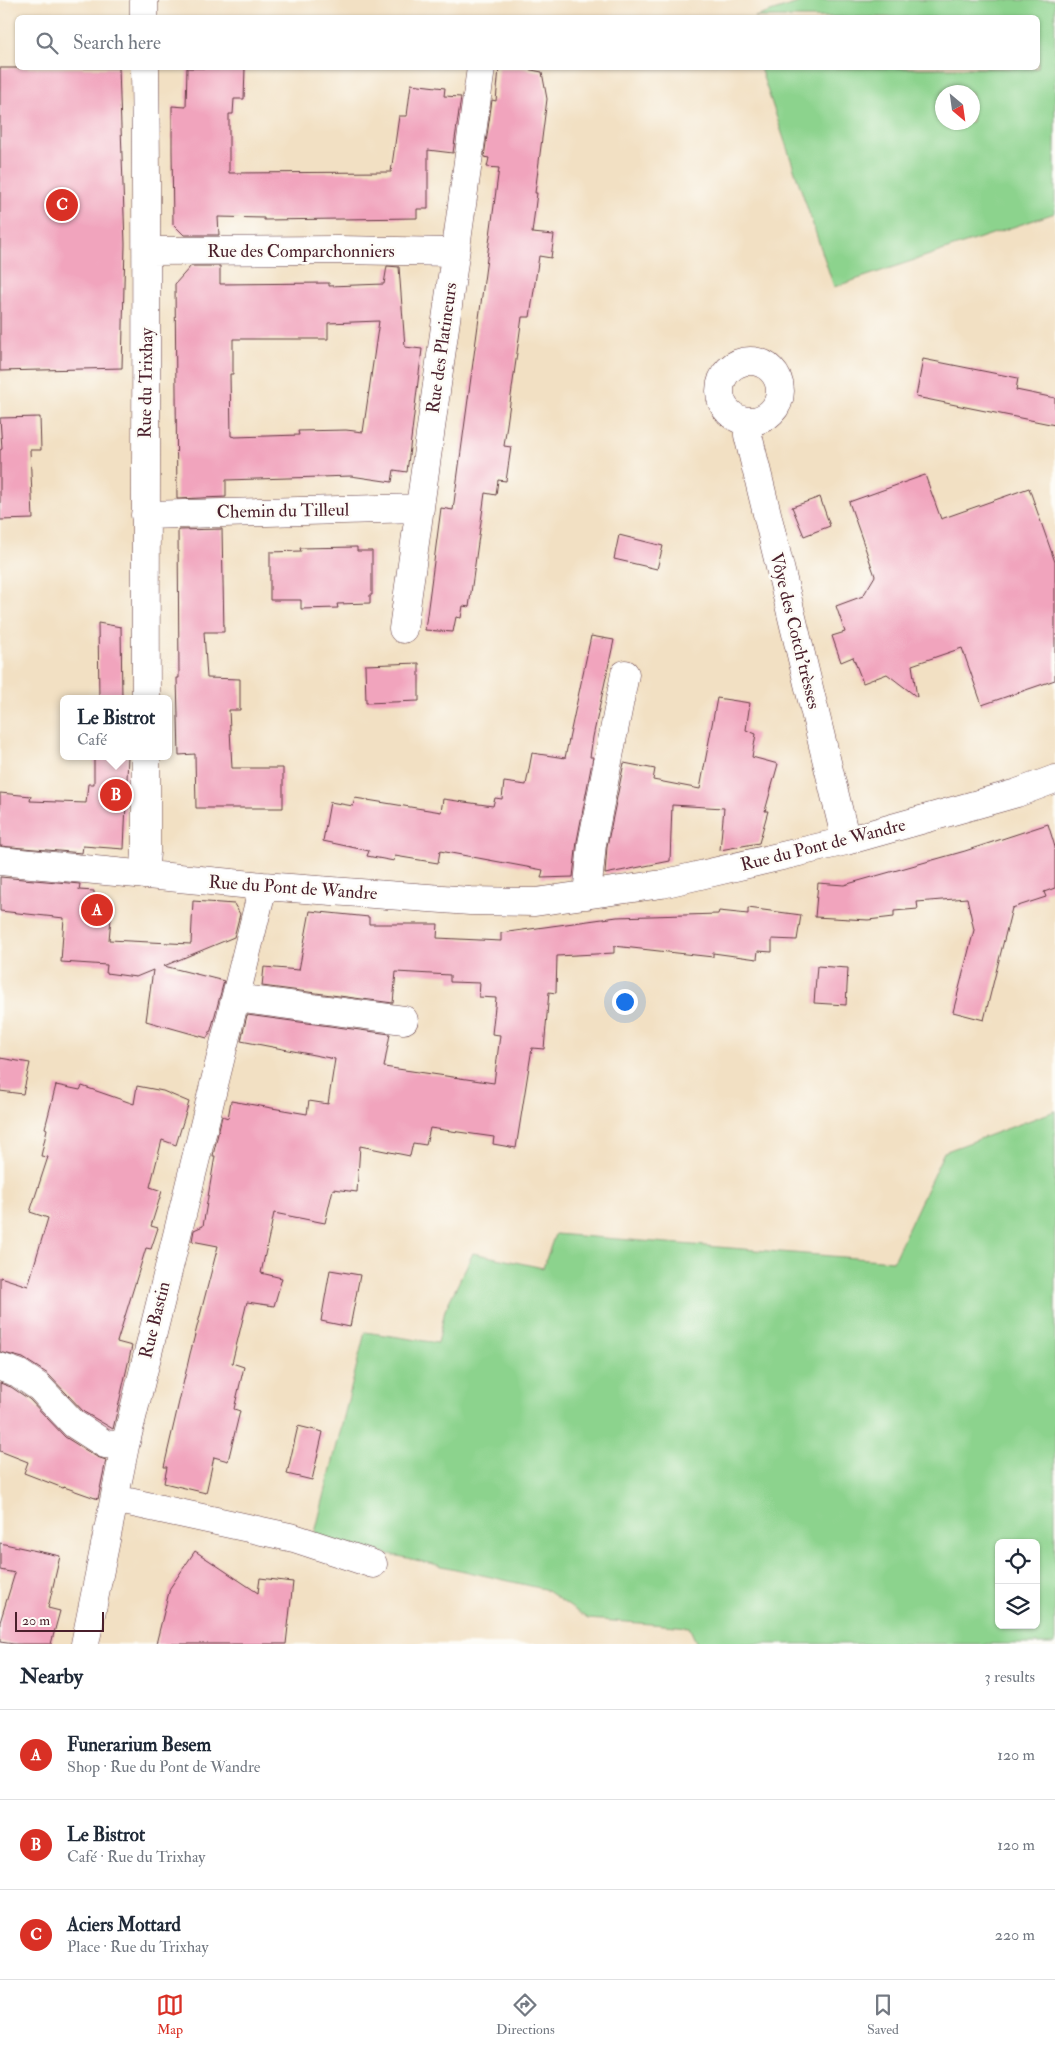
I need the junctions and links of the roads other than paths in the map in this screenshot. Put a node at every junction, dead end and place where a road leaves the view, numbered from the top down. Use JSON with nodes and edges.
{"nodes":[{"id":1,"x":144,"y":0,"type":"edge"},
{"id":2,"x":144,"y":15,"type":"edge"},
{"id":3,"x":145,"y":70,"type":"edge"},
{"id":4,"x":481,"y":70,"type":"edge"},
{"id":5,"x":148,"y":252,"type":"junction"},
{"id":6,"x":455,"y":252,"type":"junction"},
{"id":7,"x":748,"y":421,"type":"dead end"},
{"id":8,"x":420,"y":508,"type":"junction"},
{"id":9,"x":145,"y":515,"type":"junction"},
{"id":10,"x":402,"y":629,"type":"dead end"},
{"id":11,"x":625,"y":674,"type":"dead end"},
{"id":12,"x":146,"y":695,"type":"edge"},
{"id":13,"x":146,"y":760,"type":"edge"},
{"id":14,"x":1055,"y":779,"type":"edge"},
{"id":15,"x":846,"y":841,"type":"junction"},
{"id":16,"x":0,"y":861,"type":"edge"},
{"id":17,"x":144,"y":875,"type":"junction"},
{"id":18,"x":263,"y":886,"type":"junction"},
{"id":19,"x":587,"y":895,"type":"junction"},
{"id":20,"x":236,"y":998,"type":"junction"},
{"id":21,"x":404,"y":1020,"type":"dead end"},
{"id":22,"x":0,"y":1367,"type":"edge"},
{"id":23,"x":125,"y":1446,"type":"junction"},
{"id":24,"x":114,"y":1498,"type":"junction"},
{"id":25,"x":373,"y":1564,"type":"dead end"},
{"id":26,"x":84,"y":1644,"type":"edge"}],
"edges":[{"from":1,"to":2,"type":"street"},
{"from":3,"to":5,"type":"street","name":"Rue du Trixhay"},
{"from":4,"to":6,"type":"street","name":"Rue des Platineurs"},
{"from":5,"to":6,"type":"street","name":"Rue des Comparchonniers"},
{"from":5,"to":9,"type":"street","name":"Rue du Trixhay"},
{"from":6,"to":8,"type":"street","name":"Rue des Platineurs"},
{"from":7,"to":15,"type":"street","name":"Vôye des Cotch'trèsses"},
{"from":8,"to":9,"type":"street","name":"Chemin du Tilleul"},
{"from":8,"to":10,"type":"street","name":"Rue des Platineurs"},
{"from":9,"to":12,"type":"street","name":"Rue du Trixhay"},
{"from":11,"to":19,"type":"street"},
{"from":13,"to":17,"type":"street"},
{"from":14,"to":15,"type":"street","name":"Rue du Pont de Wandre"},
{"from":15,"to":19,"type":"street","name":"Rue du Pont de Wandre"},
{"from":16,"to":17,"type":"street","name":"Rue du Pont de Wandre"},
{"from":17,"to":18,"type":"street","name":"Rue du Pont de Wandre"},
{"from":18,"to":19,"type":"street","name":"Rue du Pont de Wandre"},
{"from":18,"to":20,"type":"street","name":"Rue Bastin"},
{"from":20,"to":21,"type":"street"},
{"from":20,"to":23,"type":"street","name":"Rue Bastin"},
{"from":22,"to":23,"type":"street"},
{"from":23,"to":24,"type":"street","name":"Rue Bastin"},
{"from":24,"to":25,"type":"street"},
{"from":24,"to":26,"type":"street","name":"Rue Bastin"}]}
